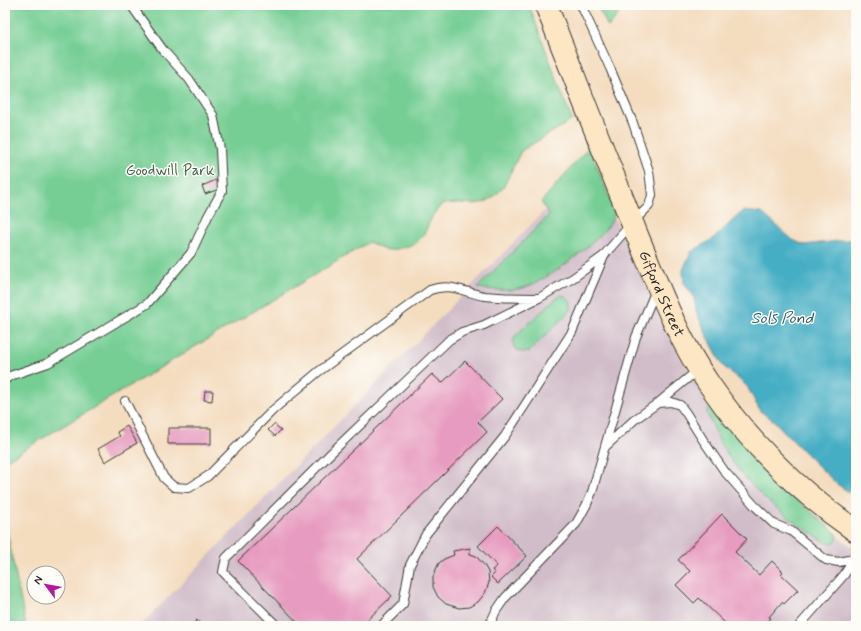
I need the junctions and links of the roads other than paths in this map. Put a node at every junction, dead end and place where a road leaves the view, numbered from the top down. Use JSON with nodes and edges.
{"nodes":[{"id":1,"x":131,"y":5,"type":"edge"},
{"id":2,"x":546,"y":5,"type":"edge"},
{"id":3,"x":581,"y":5,"type":"edge"},
{"id":4,"x":632,"y":223,"type":"junction"},
{"id":5,"x":605,"y":254,"type":"junction"},
{"id":6,"x":658,"y":286,"type":"junction"},
{"id":7,"x":539,"y":298,"type":"junction"},
{"id":8,"x":699,"y":369,"type":"junction"},
{"id":9,"x":5,"y":380,"type":"edge"},
{"id":10,"x":125,"y":401,"type":"dead end"},
{"id":11,"x":658,"y":403,"type":"junction"},
{"id":12,"x":604,"y":448,"type":"junction"},
{"id":13,"x":856,"y":531,"type":"edge"},
{"id":14,"x":855,"y":557,"type":"edge"},
{"id":15,"x":277,"y":626,"type":"edge"},
{"id":16,"x":381,"y":626,"type":"edge"},
{"id":17,"x":489,"y":626,"type":"edge"},
{"id":18,"x":799,"y":626,"type":"edge"}],
"edges":[{"from":1,"to":9,"type":"lane"},
{"from":2,"to":4,"type":"main road","name":"Gifford Street"},
{"from":3,"to":4,"type":"lane"},
{"from":4,"to":5,"type":"lane"},
{"from":4,"to":6,"type":"main road","name":"Gifford Street"},
{"from":5,"to":7,"type":"lane"},
{"from":5,"to":16,"type":"lane"},
{"from":6,"to":8,"type":"main road","name":"Gifford Street"},
{"from":6,"to":12,"type":"lane"},
{"from":7,"to":10,"type":"lane"},
{"from":7,"to":15,"type":"lane"},
{"from":8,"to":11,"type":"lane"},
{"from":8,"to":13,"type":"main road","name":"Gifford Street"},
{"from":11,"to":12,"type":"lane"},
{"from":11,"to":14,"type":"lane"},
{"from":12,"to":17,"type":"lane"},
{"from":14,"to":18,"type":"lane"}]}
